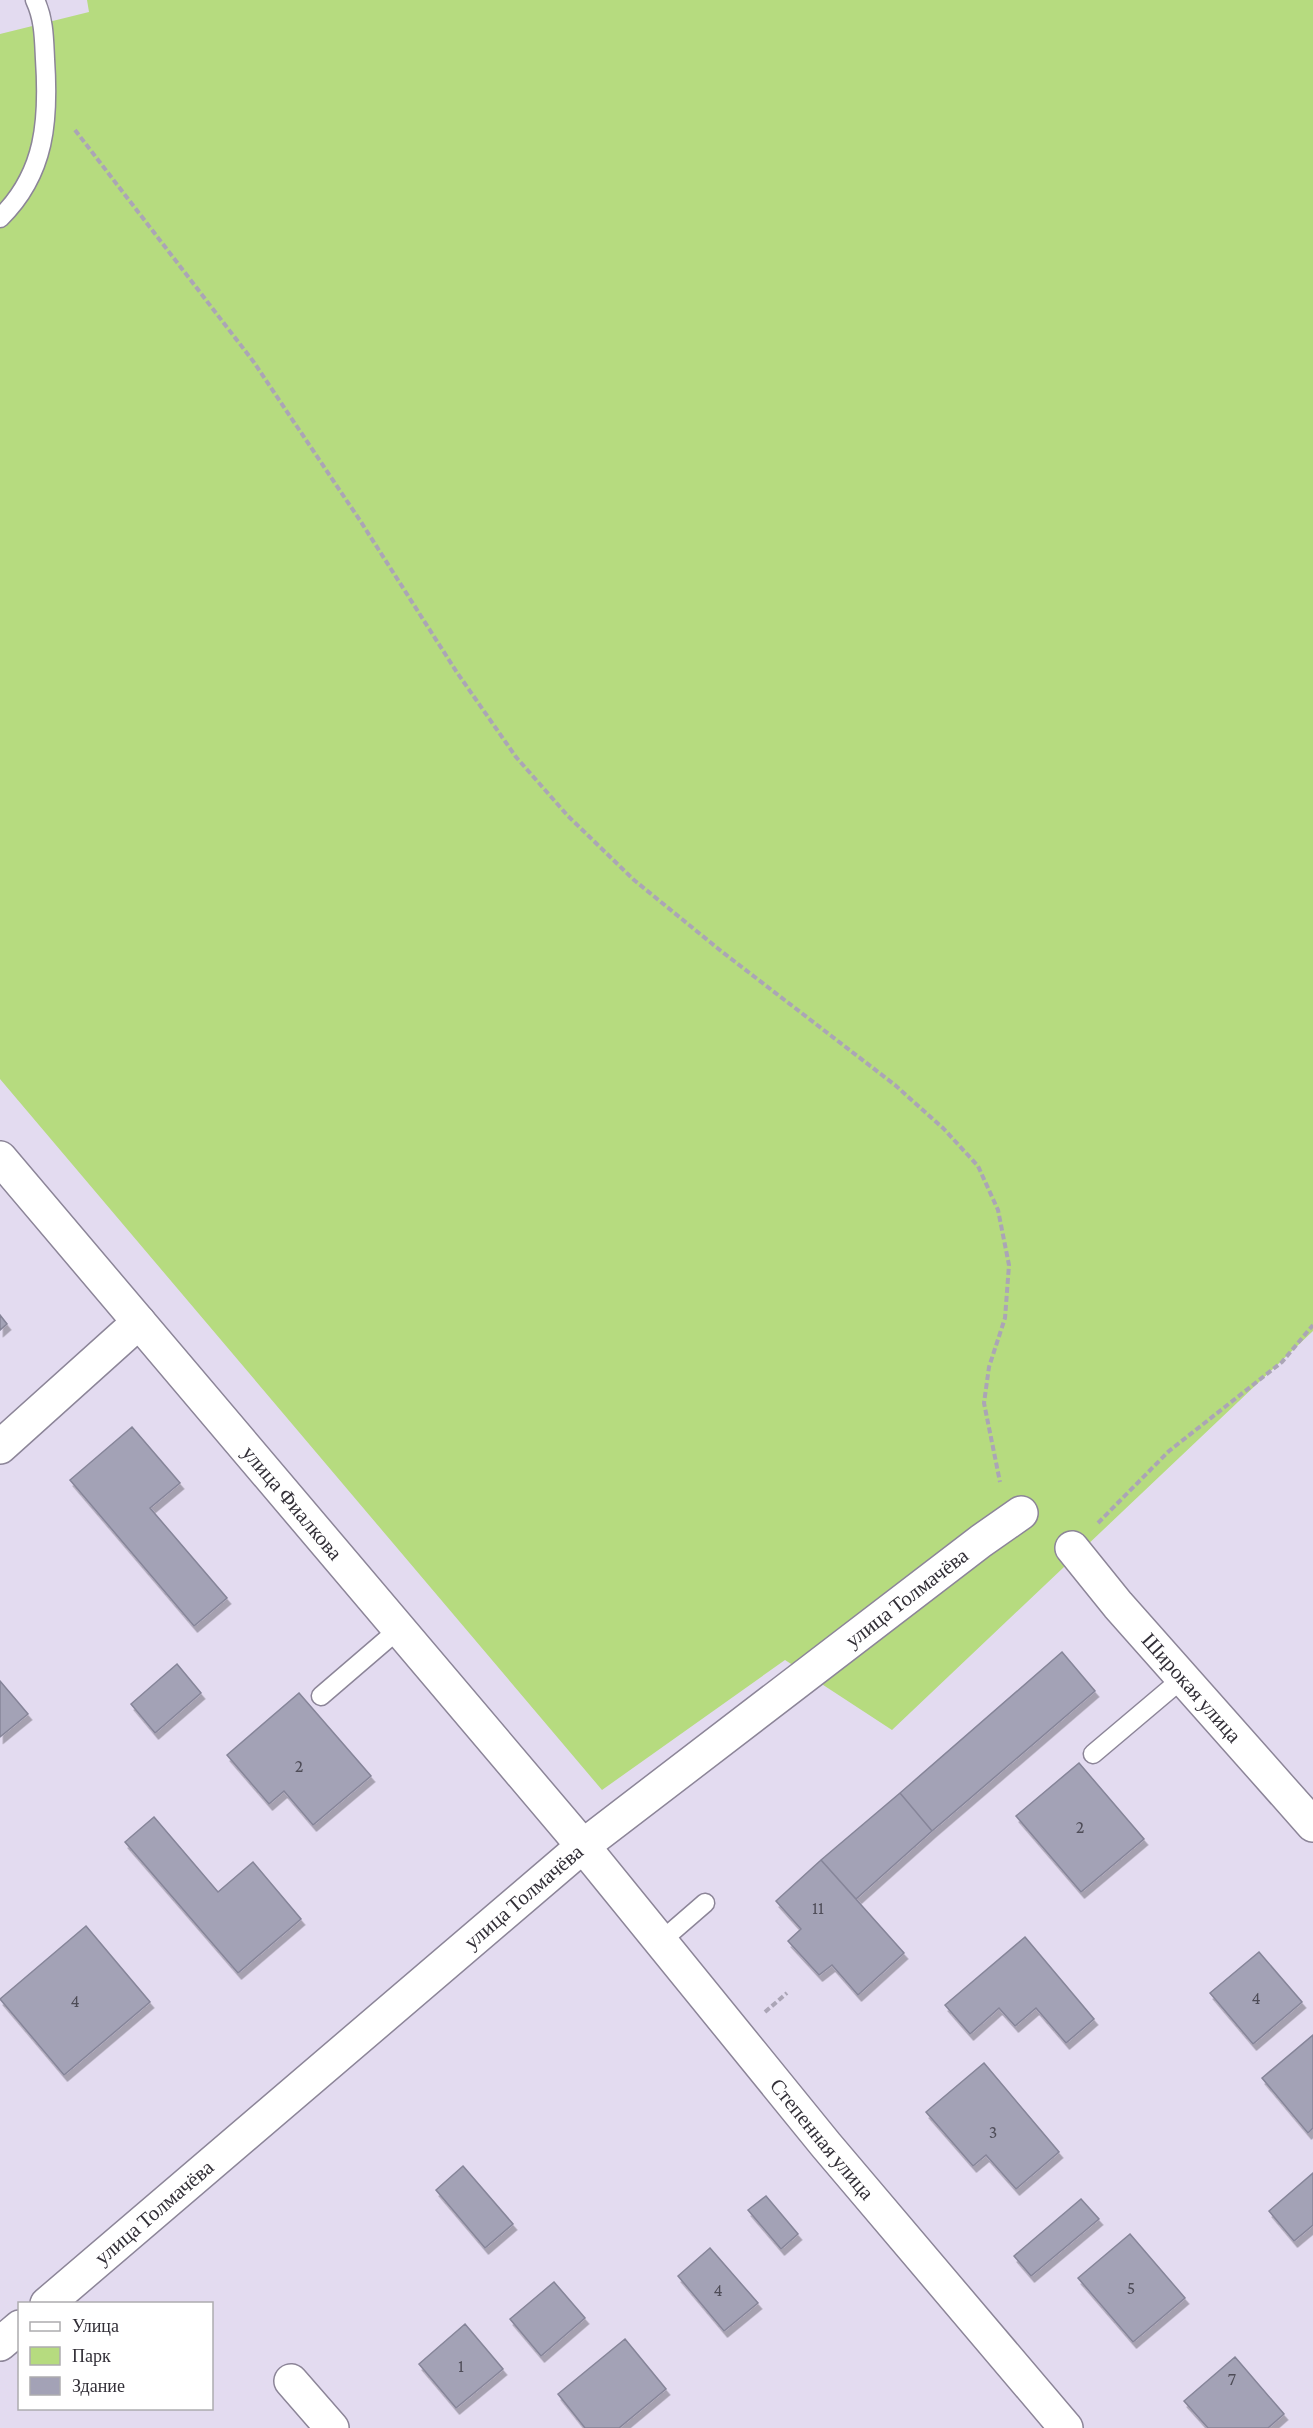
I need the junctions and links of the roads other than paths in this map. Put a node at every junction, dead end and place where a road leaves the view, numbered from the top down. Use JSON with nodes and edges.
{"nodes":[{"id":1,"x":35,"y":0,"type":"edge"},
{"id":2,"x":0,"y":218,"type":"edge"},
{"id":3,"x":0,"y":1158,"type":"edge"},
{"id":4,"x":140,"y":1322,"type":"junction"},
{"id":5,"x":0,"y":1447,"type":"edge"},
{"id":6,"x":1021,"y":1514,"type":"road end"},
{"id":7,"x":1072,"y":1548,"type":"road end"},
{"id":8,"x":399,"y":1629,"type":"junction"},
{"id":9,"x":1183,"y":1678,"type":"junction"},
{"id":10,"x":321,"y":1695,"type":"dead end"},
{"id":11,"x":1093,"y":1754,"type":"dead end"},
{"id":12,"x":1313,"y":1825,"type":"edge"},
{"id":13,"x":583,"y":1846,"type":"junction"},
{"id":14,"x":705,"y":1903,"type":"dead end"},
{"id":15,"x":660,"y":1942,"type":"junction"},
{"id":16,"x":49,"y":2302,"type":"edge"},
{"id":17,"x":18,"y":2329,"type":"edge"},
{"id":18,"x":0,"y":2344,"type":"edge"},
{"id":19,"x":291,"y":2380,"type":"dead end"},
{"id":20,"x":332,"y":2428,"type":"edge"},
{"id":21,"x":1066,"y":2428,"type":"edge"}],
"edges":[{"from":1,"to":2,"type":"lane"},
{"from":3,"to":4,"type":"street","name":"улица Фиалкова"},
{"from":4,"to":5,"type":"street"},
{"from":4,"to":8,"type":"street","name":"улица Фиалкова"},
{"from":6,"to":13,"type":"street","name":"улица Толмачёва"},
{"from":7,"to":9,"type":"street","name":"Широкая улица"},
{"from":8,"to":10,"type":"lane"},
{"from":8,"to":13,"type":"street","name":"улица Фиалкова"},
{"from":9,"to":11,"type":"lane"},
{"from":9,"to":12,"type":"street","name":"Широкая улица"},
{"from":13,"to":15,"type":"street","name":"Степенная улица"},
{"from":13,"to":16,"type":"street","name":"улица Толмачёва"},
{"from":14,"to":15,"type":"lane"},
{"from":15,"to":21,"type":"street","name":"Степенная улица"},
{"from":17,"to":18,"type":"street"},
{"from":19,"to":20,"type":"street"}]}
